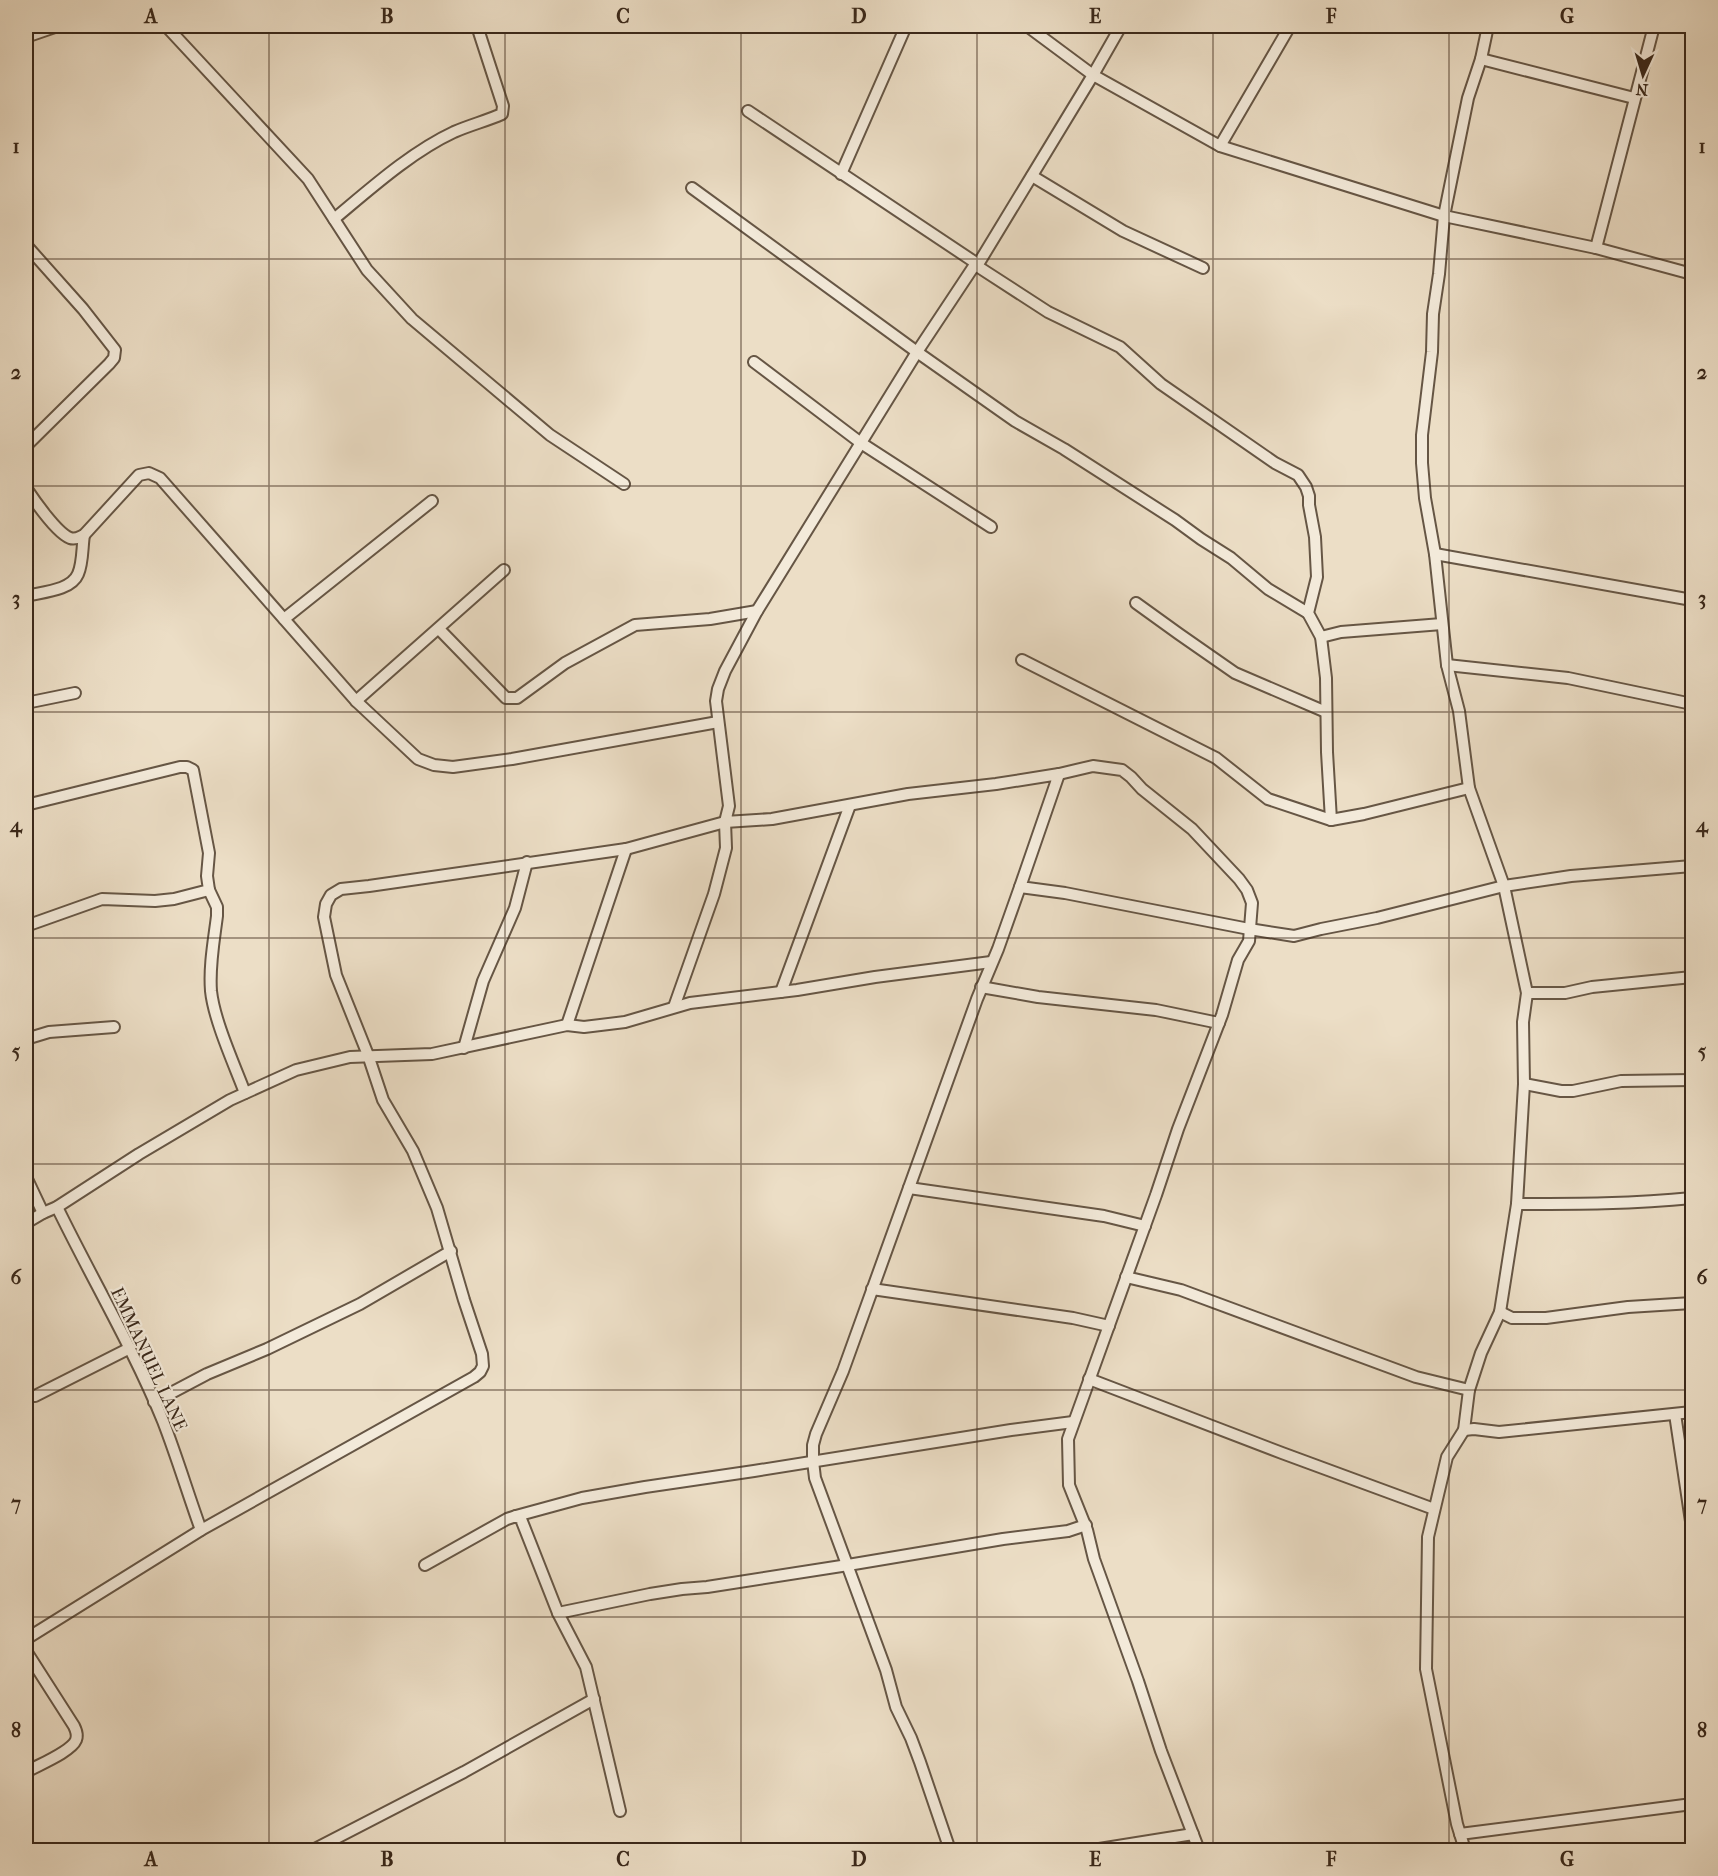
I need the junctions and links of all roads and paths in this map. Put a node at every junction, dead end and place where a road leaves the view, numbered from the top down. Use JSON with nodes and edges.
{"nodes":[{"id":1,"x":58,"y":26,"type":"edge"},
{"id":2,"x":166,"y":26,"type":"edge"},
{"id":3,"x":477,"y":26,"type":"edge"},
{"id":4,"x":906,"y":26,"type":"edge"},
{"id":5,"x":1027,"y":26,"type":"edge"},
{"id":6,"x":1121,"y":26,"type":"edge"},
{"id":7,"x":1290,"y":26,"type":"edge"},
{"id":8,"x":1488,"y":26,"type":"edge"},
{"id":9,"x":1654,"y":26,"type":"edge"},
{"id":10,"x":26,"y":34,"type":"edge"},
{"id":11,"x":1481,"y":59,"type":"junction"},
{"id":12,"x":1094,"y":75,"type":"junction"},
{"id":13,"x":1634,"y":98,"type":"junction"},
{"id":14,"x":748,"y":111,"type":"dead end"},
{"id":15,"x":1220,"y":146,"type":"junction"},
{"id":16,"x":841,"y":174,"type":"junction"},
{"id":17,"x":1032,"y":176,"type":"junction"},
{"id":18,"x":692,"y":188,"type":"dead end"},
{"id":19,"x":1444,"y":216,"type":"junction"},
{"id":20,"x":334,"y":219,"type":"junction"},
{"id":21,"x":26,"y":245,"type":"edge"},
{"id":22,"x":1596,"y":248,"type":"junction"},
{"id":23,"x":977,"y":265,"type":"junction"},
{"id":24,"x":1203,"y":268,"type":"dead end"},
{"id":25,"x":1692,"y":273,"type":"edge"},
{"id":26,"x":917,"y":352,"type":"junction"},
{"id":27,"x":754,"y":362,"type":"dead end"},
{"id":28,"x":861,"y":443,"type":"junction"},
{"id":29,"x":26,"y":446,"type":"edge"},
{"id":30,"x":624,"y":484,"type":"dead end"},
{"id":31,"x":26,"y":488,"type":"edge"},
{"id":32,"x":432,"y":501,"type":"dead end"},
{"id":33,"x":991,"y":527,"type":"dead end"},
{"id":34,"x":84,"y":535,"type":"junction"},
{"id":35,"x":1435,"y":554,"type":"junction"},
{"id":36,"x":504,"y":570,"type":"dead end"},
{"id":37,"x":26,"y":596,"type":"edge"},
{"id":38,"x":1692,"y":600,"type":"edge"},
{"id":39,"x":1136,"y":603,"type":"dead end"},
{"id":40,"x":757,"y":611,"type":"junction"},
{"id":41,"x":1308,"y":613,"type":"junction"},
{"id":42,"x":285,"y":619,"type":"junction"},
{"id":43,"x":1442,"y":624,"type":"junction"},
{"id":44,"x":439,"y":629,"type":"junction"},
{"id":45,"x":1321,"y":637,"type":"junction"},
{"id":46,"x":1022,"y":660,"type":"dead end"},
{"id":47,"x":1447,"y":664,"type":"junction"},
{"id":48,"x":75,"y":693,"type":"dead end"},
{"id":49,"x":356,"y":701,"type":"junction"},
{"id":50,"x":26,"y":703,"type":"edge"},
{"id":51,"x":1692,"y":704,"type":"edge"},
{"id":52,"x":1326,"y":712,"type":"junction"},
{"id":53,"x":718,"y":722,"type":"junction"},
{"id":54,"x":1059,"y":774,"type":"junction"},
{"id":55,"x":1469,"y":788,"type":"junction"},
{"id":56,"x":26,"y":805,"type":"edge"},
{"id":57,"x":850,"y":805,"type":"junction"},
{"id":58,"x":1331,"y":820,"type":"junction"},
{"id":59,"x":725,"y":822,"type":"junction"},
{"id":60,"x":626,"y":849,"type":"junction"},
{"id":61,"x":527,"y":862,"type":"junction"},
{"id":62,"x":1692,"y":866,"type":"edge"},
{"id":63,"x":1504,"y":886,"type":"junction"},
{"id":64,"x":1020,"y":887,"type":"junction"},
{"id":65,"x":210,"y":890,"type":"junction"},
{"id":66,"x":26,"y":926,"type":"edge"},
{"id":67,"x":1249,"y":929,"type":"junction"},
{"id":68,"x":991,"y":962,"type":"junction"},
{"id":69,"x":1692,"y":977,"type":"edge"},
{"id":70,"x":981,"y":987,"type":"junction"},
{"id":71,"x":781,"y":992,"type":"junction"},
{"id":72,"x":1527,"y":993,"type":"junction"},
{"id":73,"x":674,"y":1007,"type":"junction"},
{"id":74,"x":1219,"y":1023,"type":"junction"},
{"id":75,"x":567,"y":1025,"type":"junction"},
{"id":76,"x":114,"y":1027,"type":"dead end"},
{"id":77,"x":26,"y":1039,"type":"edge"},
{"id":78,"x":464,"y":1048,"type":"junction"},
{"id":79,"x":368,"y":1055,"type":"junction"},
{"id":80,"x":1692,"y":1080,"type":"edge"},
{"id":81,"x":1524,"y":1084,"type":"junction"},
{"id":82,"x":245,"y":1093,"type":"junction"},
{"id":83,"x":26,"y":1176,"type":"edge"},
{"id":84,"x":909,"y":1188,"type":"junction"},
{"id":85,"x":1692,"y":1198,"type":"edge"},
{"id":86,"x":1517,"y":1204,"type":"junction"},
{"id":87,"x":57,"y":1207,"type":"junction"},
{"id":88,"x":43,"y":1213,"type":"junction"},
{"id":89,"x":26,"y":1223,"type":"edge"},
{"id":90,"x":1145,"y":1226,"type":"junction"},
{"id":91,"x":451,"y":1251,"type":"junction"},
{"id":92,"x":1126,"y":1277,"type":"junction"},
{"id":93,"x":872,"y":1290,"type":"junction"},
{"id":94,"x":1692,"y":1303,"type":"edge"},
{"id":95,"x":1500,"y":1312,"type":"junction"},
{"id":96,"x":1109,"y":1326,"type":"junction"},
{"id":97,"x":130,"y":1348,"type":"junction"},
{"id":98,"x":1089,"y":1379,"type":"junction"},
{"id":99,"x":1469,"y":1390,"type":"junction"},
{"id":100,"x":35,"y":1396,"type":"dead end"},
{"id":101,"x":154,"y":1402,"type":"junction"},
{"id":102,"x":1692,"y":1412,"type":"edge"},
{"id":103,"x":1675,"y":1414,"type":"junction"},
{"id":104,"x":1073,"y":1422,"type":"junction"},
{"id":105,"x":1464,"y":1430,"type":"junction"},
{"id":106,"x":813,"y":1461,"type":"junction"},
{"id":107,"x":1434,"y":1509,"type":"junction"},
{"id":108,"x":516,"y":1516,"type":"junction"},
{"id":109,"x":1086,"y":1525,"type":"junction"},
{"id":110,"x":1692,"y":1528,"type":"edge"},
{"id":111,"x":201,"y":1530,"type":"junction"},
{"id":112,"x":425,"y":1565,"type":"dead end"},
{"id":113,"x":848,"y":1565,"type":"junction"},
{"id":114,"x":558,"y":1613,"type":"junction"},
{"id":115,"x":26,"y":1639,"type":"edge"},
{"id":116,"x":26,"y":1651,"type":"edge"},
{"id":117,"x":594,"y":1700,"type":"junction"},
{"id":118,"x":26,"y":1772,"type":"edge"},
{"id":119,"x":1692,"y":1804,"type":"edge"},
{"id":120,"x":620,"y":1811,"type":"dead end"},
{"id":121,"x":1193,"y":1834,"type":"junction"},
{"id":122,"x":1460,"y":1834,"type":"junction"},
{"id":123,"x":313,"y":1851,"type":"edge"},
{"id":124,"x":950,"y":1851,"type":"edge"},
{"id":125,"x":1093,"y":1851,"type":"edge"},
{"id":126,"x":1199,"y":1851,"type":"edge"},
{"id":127,"x":1465,"y":1851,"type":"edge"}],
"edges":[{"from":1,"to":10,"type":"street"},
{"from":2,"to":20,"type":"street"},
{"from":3,"to":20,"type":"street"},
{"from":4,"to":16,"type":"street"},
{"from":5,"to":12,"type":"street"},
{"from":6,"to":12,"type":"street"},
{"from":7,"to":15,"type":"street"},
{"from":8,"to":11,"type":"street"},
{"from":9,"to":13,"type":"street"},
{"from":11,"to":13,"type":"street"},
{"from":11,"to":19,"type":"street"},
{"from":12,"to":15,"type":"street"},
{"from":12,"to":17,"type":"street"},
{"from":13,"to":22,"type":"street"},
{"from":14,"to":16,"type":"street"},
{"from":15,"to":19,"type":"street"},
{"from":16,"to":23,"type":"street"},
{"from":17,"to":23,"type":"street"},
{"from":17,"to":24,"type":"street"},
{"from":18,"to":26,"type":"street"},
{"from":19,"to":22,"type":"street"},
{"from":19,"to":35,"type":"street"},
{"from":20,"to":30,"type":"street"},
{"from":21,"to":29,"type":"street"},
{"from":22,"to":25,"type":"street"},
{"from":23,"to":26,"type":"street"},
{"from":23,"to":41,"type":"street"},
{"from":26,"to":28,"type":"street"},
{"from":26,"to":41,"type":"street"},
{"from":27,"to":28,"type":"street"},
{"from":28,"to":33,"type":"street"},
{"from":28,"to":40,"type":"street"},
{"from":31,"to":34,"type":"street"},
{"from":32,"to":42,"type":"street"},
{"from":34,"to":37,"type":"street"},
{"from":34,"to":42,"type":"street"},
{"from":35,"to":38,"type":"street"},
{"from":35,"to":43,"type":"street"},
{"from":36,"to":44,"type":"street"},
{"from":39,"to":52,"type":"street"},
{"from":40,"to":44,"type":"street"},
{"from":40,"to":53,"type":"street"},
{"from":41,"to":45,"type":"street"},
{"from":42,"to":49,"type":"street"},
{"from":43,"to":45,"type":"street"},
{"from":43,"to":47,"type":"street"},
{"from":44,"to":49,"type":"street"},
{"from":45,"to":52,"type":"street"},
{"from":46,"to":58,"type":"street"},
{"from":47,"to":51,"type":"street"},
{"from":47,"to":55,"type":"street"},
{"from":48,"to":50,"type":"street"},
{"from":49,"to":53,"type":"street"},
{"from":52,"to":58,"type":"street"},
{"from":53,"to":59,"type":"street"},
{"from":54,"to":57,"type":"street"},
{"from":54,"to":64,"type":"street"},
{"from":54,"to":67,"type":"street"},
{"from":55,"to":58,"type":"street"},
{"from":55,"to":63,"type":"street"},
{"from":56,"to":65,"type":"street"},
{"from":57,"to":59,"type":"street"},
{"from":57,"to":71,"type":"street"},
{"from":59,"to":60,"type":"street"},
{"from":59,"to":73,"type":"street"},
{"from":60,"to":61,"type":"street"},
{"from":60,"to":75,"type":"street"},
{"from":61,"to":78,"type":"street"},
{"from":61,"to":79,"type":"street"},
{"from":62,"to":63,"type":"street"},
{"from":63,"to":67,"type":"street"},
{"from":63,"to":72,"type":"street"},
{"from":64,"to":67,"type":"street"},
{"from":64,"to":68,"type":"street"},
{"from":65,"to":66,"type":"street"},
{"from":65,"to":82,"type":"street"},
{"from":67,"to":74,"type":"street"},
{"from":68,"to":70,"type":"street"},
{"from":68,"to":71,"type":"street"},
{"from":69,"to":72,"type":"street"},
{"from":70,"to":74,"type":"street"},
{"from":70,"to":84,"type":"street"},
{"from":71,"to":73,"type":"street"},
{"from":72,"to":81,"type":"street"},
{"from":73,"to":75,"type":"street"},
{"from":74,"to":90,"type":"street"},
{"from":75,"to":78,"type":"street"},
{"from":76,"to":77,"type":"street"},
{"from":78,"to":79,"type":"street"},
{"from":79,"to":82,"type":"street"},
{"from":79,"to":91,"type":"street"},
{"from":80,"to":81,"type":"street"},
{"from":81,"to":86,"type":"street"},
{"from":82,"to":87,"type":"street"},
{"from":83,"to":88,"type":"street"},
{"from":84,"to":90,"type":"street"},
{"from":84,"to":93,"type":"street"},
{"from":85,"to":86,"type":"street"},
{"from":86,"to":95,"type":"street"},
{"from":87,"to":88,"type":"street"},
{"from":87,"to":97,"type":"street","name":"EMMANUEL LANE"},
{"from":88,"to":89,"type":"street"},
{"from":90,"to":92,"type":"street"},
{"from":91,"to":101,"type":"street"},
{"from":91,"to":111,"type":"street"},
{"from":92,"to":96,"type":"street"},
{"from":92,"to":99,"type":"street"},
{"from":93,"to":96,"type":"street"},
{"from":93,"to":106,"type":"street"},
{"from":94,"to":95,"type":"street"},
{"from":95,"to":99,"type":"street"},
{"from":96,"to":98,"type":"street"},
{"from":97,"to":100,"type":"street"},
{"from":97,"to":101,"type":"street","name":"EMMANUEL LANE"},
{"from":98,"to":104,"type":"street"},
{"from":98,"to":107,"type":"street"},
{"from":99,"to":105,"type":"street"},
{"from":101,"to":111,"type":"street","name":"EMMANUEL LANE"},
{"from":102,"to":103,"type":"street"},
{"from":103,"to":105,"type":"street"},
{"from":103,"to":110,"type":"street"},
{"from":104,"to":106,"type":"street"},
{"from":104,"to":109,"type":"street"},
{"from":105,"to":107,"type":"street"},
{"from":106,"to":108,"type":"street"},
{"from":106,"to":113,"type":"street"},
{"from":107,"to":122,"type":"street"},
{"from":108,"to":112,"type":"street"},
{"from":108,"to":114,"type":"street"},
{"from":109,"to":113,"type":"street"},
{"from":109,"to":121,"type":"street"},
{"from":111,"to":115,"type":"street"},
{"from":113,"to":114,"type":"street"},
{"from":113,"to":124,"type":"street"},
{"from":114,"to":117,"type":"street"},
{"from":116,"to":118,"type":"street"},
{"from":117,"to":120,"type":"street"},
{"from":117,"to":123,"type":"street"},
{"from":119,"to":122,"type":"street"},
{"from":121,"to":125,"type":"street"},
{"from":121,"to":126,"type":"street"},
{"from":122,"to":127,"type":"street"}]}
